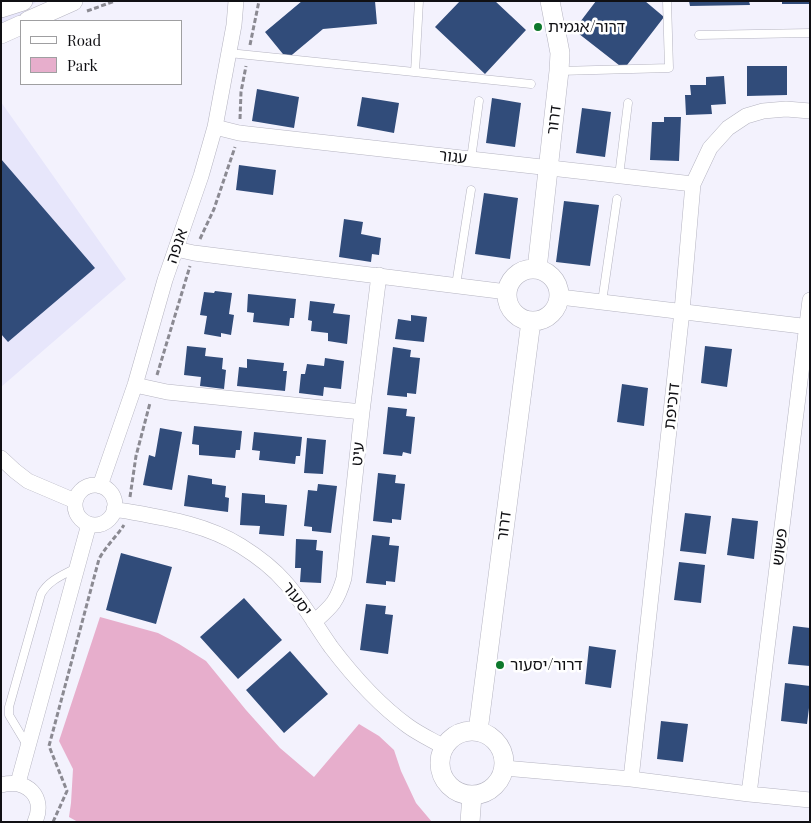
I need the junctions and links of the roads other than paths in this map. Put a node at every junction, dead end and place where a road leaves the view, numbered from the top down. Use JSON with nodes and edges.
{"nodes":[{"id":1,"x":23,"y":1,"type":"edge"},
{"id":2,"x":73,"y":1,"type":"edge"},
{"id":3,"x":236,"y":1,"type":"edge"},
{"id":4,"x":419,"y":1,"type":"edge"},
{"id":5,"x":550,"y":1,"type":"edge"},
{"id":6,"x":667,"y":1,"type":"edge"},
{"id":7,"x":1,"y":8,"type":"edge"},
{"id":8,"x":30,"y":20,"type":"edge"},
{"id":9,"x":20,"y":25,"type":"edge"},
{"id":10,"x":810,"y":33,"type":"edge"},
{"id":11,"x":1,"y":34,"type":"edge"},
{"id":12,"x":699,"y":35,"type":"dead end"},
{"id":13,"x":229,"y":53,"type":"junction"},
{"id":14,"x":559,"y":71,"type":"junction"},
{"id":15,"x":414,"y":72,"type":"junction"},
{"id":16,"x":530,"y":84,"type":"dead end"},
{"id":17,"x":479,"y":101,"type":"dead end"},
{"id":18,"x":628,"y":103,"type":"dead end"},
{"id":19,"x":810,"y":111,"type":"edge"},
{"id":20,"x":215,"y":127,"type":"junction"},
{"id":21,"x":471,"y":159,"type":"junction"},
{"id":22,"x":548,"y":168,"type":"junction"},
{"id":23,"x":620,"y":176,"type":"junction"},
{"id":24,"x":693,"y":184,"type":"junction"},
{"id":25,"x":471,"y":190,"type":"dead end"},
{"id":26,"x":617,"y":199,"type":"dead end"},
{"id":27,"x":176,"y":249,"type":"junction"},
{"id":28,"x":537,"y":268,"type":"junction"},
{"id":29,"x":379,"y":275,"type":"junction"},
{"id":30,"x":456,"y":285,"type":"junction"},
{"id":31,"x":507,"y":292,"type":"junction"},
{"id":32,"x":560,"y":297,"type":"junction"},
{"id":33,"x":810,"y":300,"type":"edge"},
{"id":34,"x":602,"y":302,"type":"junction"},
{"id":35,"x":682,"y":311,"type":"junction"},
{"id":36,"x":531,"y":321,"type":"junction"},
{"id":37,"x":808,"y":326,"type":"edge"},
{"id":38,"x":135,"y":385,"type":"junction"},
{"id":39,"x":362,"y":412,"type":"junction"},
{"id":40,"x":1,"y":458,"type":"edge"},
{"id":41,"x":100,"y":486,"type":"junction"},
{"id":42,"x":75,"y":501,"type":"junction"},
{"id":43,"x":121,"y":510,"type":"junction"},
{"id":44,"x":88,"y":524,"type":"junction"},
{"id":45,"x":76,"y":568,"type":"junction"},
{"id":46,"x":314,"y":622,"type":"junction"},
{"id":47,"x":478,"y":731,"type":"junction"},
{"id":48,"x":28,"y":746,"type":"junction"},
{"id":49,"x":444,"y":747,"type":"junction"},
{"id":50,"x":504,"y":768,"type":"junction"},
{"id":51,"x":631,"y":779,"type":"junction"},
{"id":52,"x":18,"y":783,"type":"junction"},
{"id":53,"x":1,"y":785,"type":"edge"},
{"id":54,"x":750,"y":794,"type":"junction"},
{"id":55,"x":472,"y":795,"type":"junction"},
{"id":56,"x":810,"y":800,"type":"edge"},
{"id":57,"x":37,"y":821,"type":"edge"},
{"id":58,"x":470,"y":822,"type":"edge"}],
"edges":[{"from":1,"to":7,"type":"street"},
{"from":2,"to":8,"type":"street"},
{"from":3,"to":13,"type":"street","name":"אנפה"},
{"from":4,"to":15,"type":"lane"},
{"from":5,"to":14,"type":"street","name":"דרור"},
{"from":6,"to":14,"type":"lane"},
{"from":9,"to":11,"type":"street"},
{"from":10,"to":12,"type":"lane"},
{"from":13,"to":15,"type":"lane"},
{"from":13,"to":20,"type":"street","name":"אנפה"},
{"from":14,"to":22,"type":"street","name":"דרור"},
{"from":15,"to":16,"type":"lane"},
{"from":17,"to":21,"type":"lane"},
{"from":18,"to":23,"type":"lane"},
{"from":19,"to":24,"type":"street","name":"דוכיפת"},
{"from":20,"to":21,"type":"street","name":"עגור"},
{"from":20,"to":27,"type":"street","name":"אנפה"},
{"from":21,"to":22,"type":"street","name":"עגור"},
{"from":22,"to":23,"type":"street","name":"עגור"},
{"from":22,"to":28,"type":"street","name":"דרור"},
{"from":23,"to":24,"type":"street","name":"עגור"},
{"from":24,"to":35,"type":"street","name":"דוכיפת"},
{"from":25,"to":30,"type":"lane"},
{"from":26,"to":34,"type":"lane"},
{"from":27,"to":29,"type":"street"},
{"from":27,"to":38,"type":"street","name":"אנפה"},
{"from":28,"to":31,"type":"street"},
{"from":28,"to":32,"type":"street"},
{"from":29,"to":30,"type":"street"},
{"from":29,"to":39,"type":"street","name":"עיט"},
{"from":30,"to":31,"type":"street"},
{"from":31,"to":36,"type":"street"},
{"from":32,"to":34,"type":"street"},
{"from":32,"to":36,"type":"street"},
{"from":33,"to":37,"type":"street","name":"פשוש"},
{"from":34,"to":35,"type":"street"},
{"from":35,"to":37,"type":"street"},
{"from":35,"to":51,"type":"street","name":"דוכיפת"},
{"from":36,"to":47,"type":"street","name":"דרור"},
{"from":37,"to":54,"type":"street","name":"פשוש"},
{"from":38,"to":39,"type":"street"},
{"from":38,"to":41,"type":"street","name":"אנפה"},
{"from":39,"to":46,"type":"street","name":"עיט"},
{"from":40,"to":42,"type":"street"},
{"from":41,"to":42,"type":"street"},
{"from":41,"to":43,"type":"street"},
{"from":42,"to":44,"type":"street"},
{"from":43,"to":44,"type":"street"},
{"from":43,"to":46,"type":"street","name":"יסעור"},
{"from":44,"to":45,"type":"street"},
{"from":45,"to":48,"type":"street"},
{"from":45,"to":48,"type":"lane"},
{"from":46,"to":49,"type":"street","name":"יסעור"},
{"from":47,"to":49,"type":"street"},
{"from":47,"to":50,"type":"street"},
{"from":48,"to":52,"type":"street"},
{"from":49,"to":55,"type":"street"},
{"from":50,"to":51,"type":"street"},
{"from":50,"to":55,"type":"street"},
{"from":51,"to":54,"type":"street"},
{"from":52,"to":53,"type":"street"},
{"from":52,"to":57,"type":"street"},
{"from":54,"to":56,"type":"street"},
{"from":55,"to":58,"type":"street"}]}
